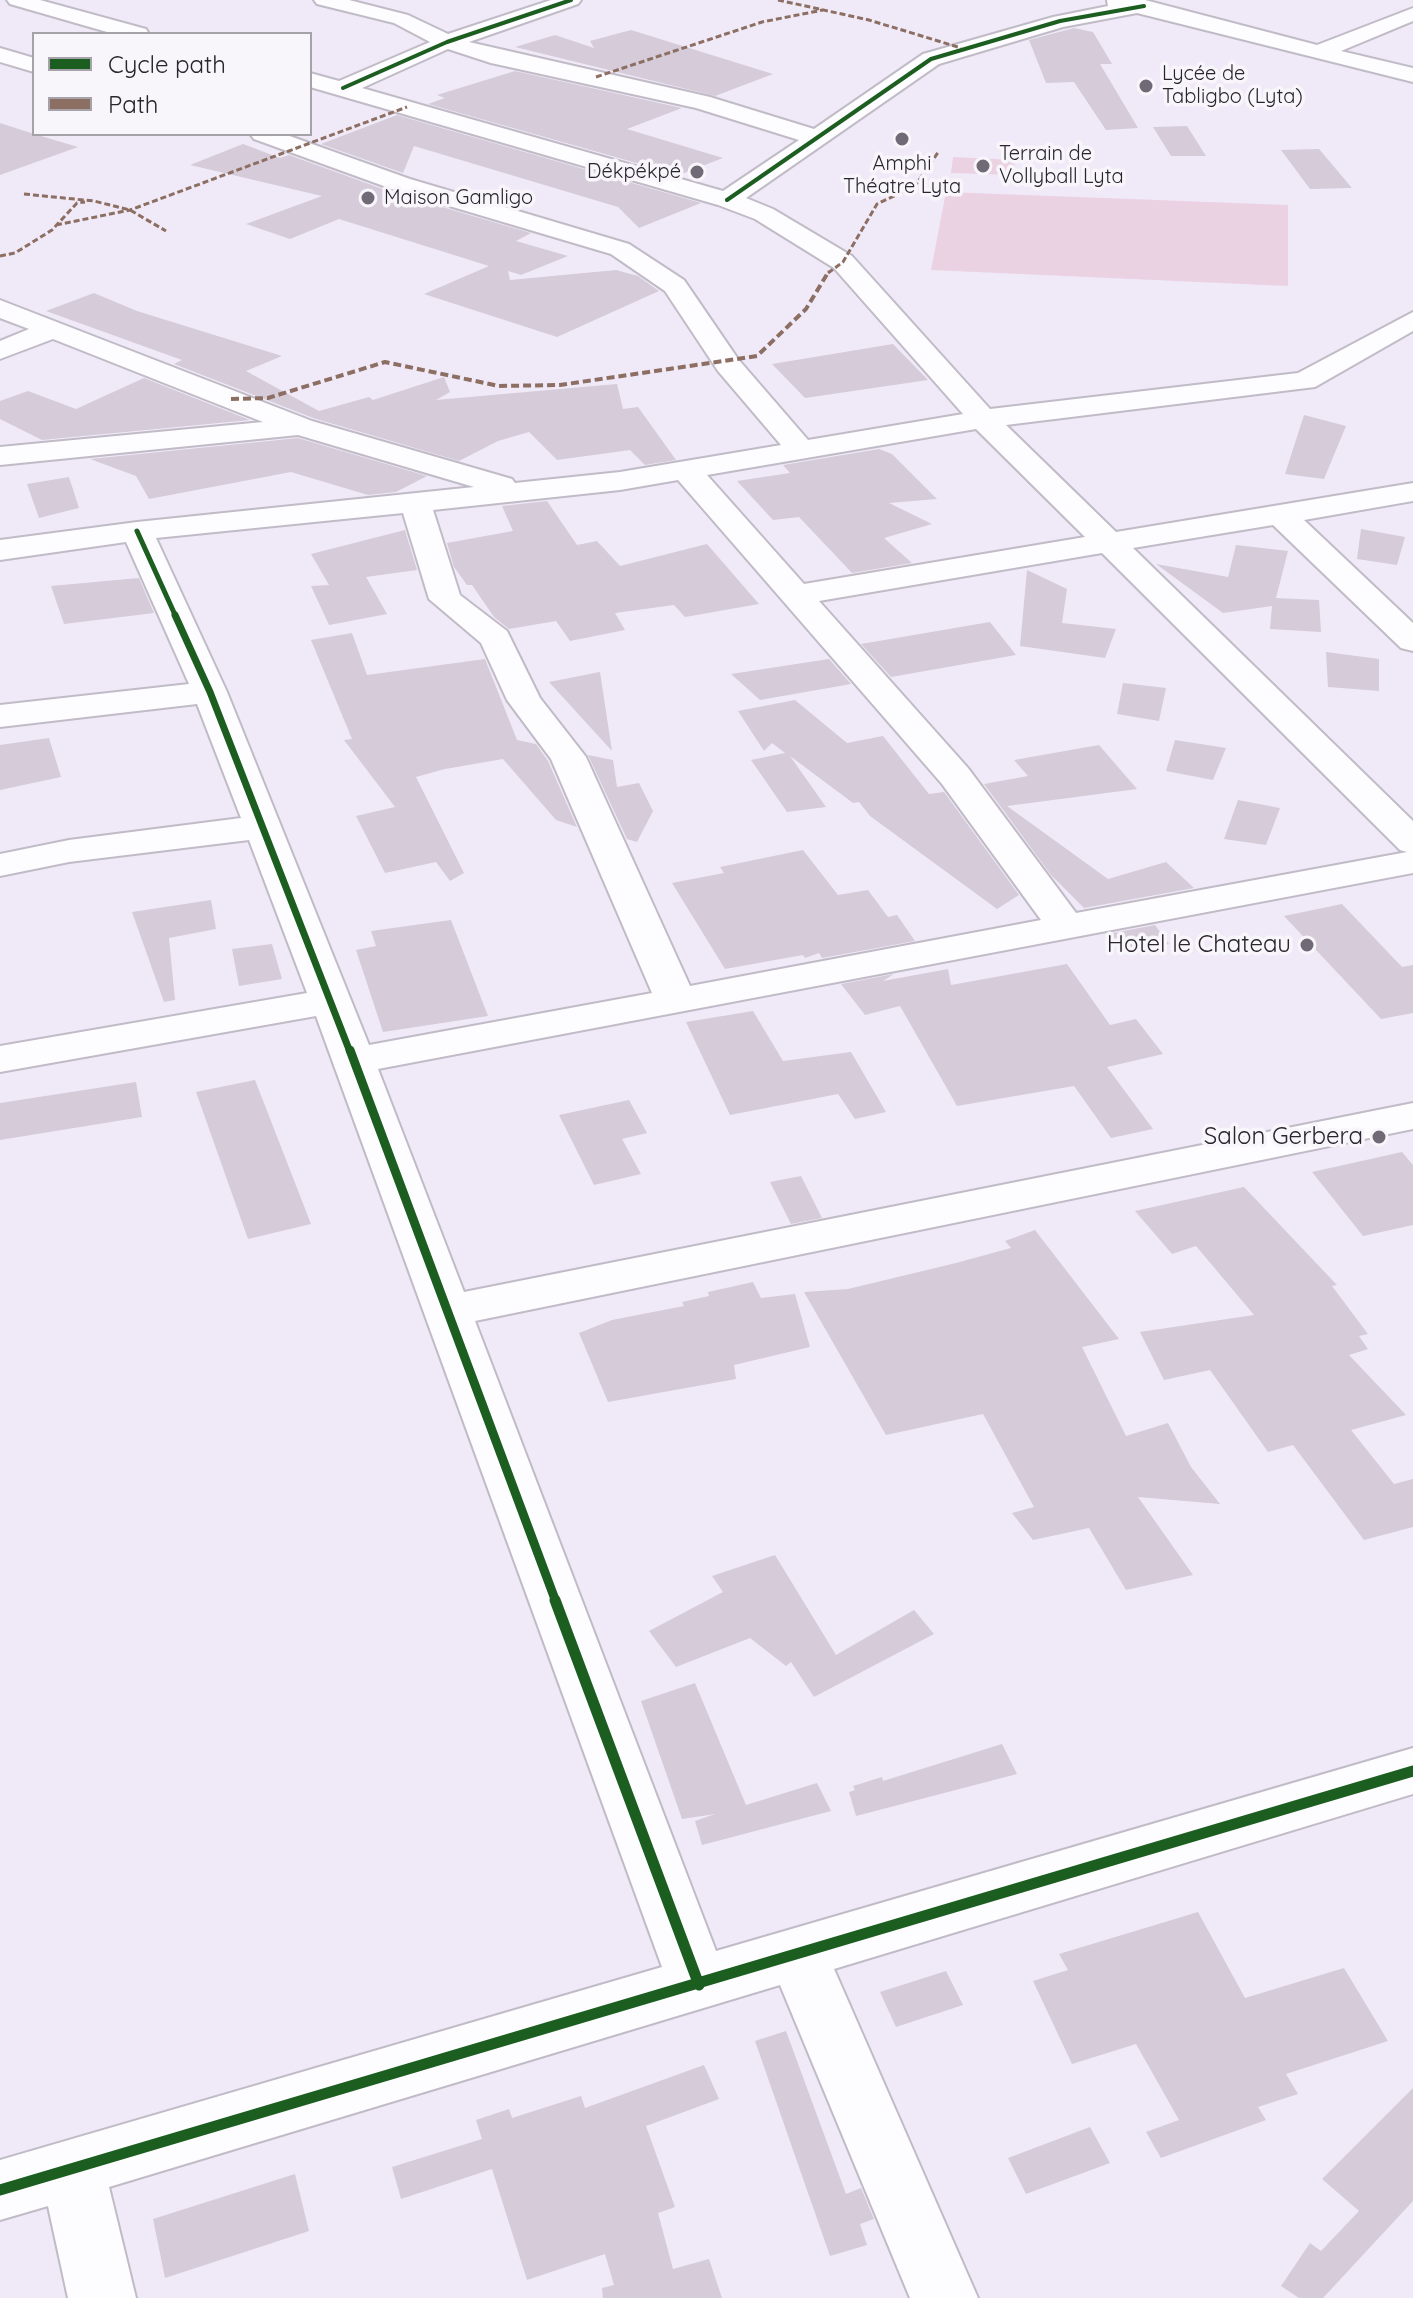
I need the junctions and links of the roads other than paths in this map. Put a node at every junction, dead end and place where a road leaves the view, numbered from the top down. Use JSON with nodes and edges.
{"nodes":[{"id":1,"x":324,"y":0,"type":"edge"},
{"id":2,"x":571,"y":0,"type":"edge"},
{"id":3,"x":1107,"y":0,"type":"edge"},
{"id":4,"x":30,"y":1,"type":"edge"},
{"id":5,"x":1144,"y":6,"type":"junction"},
{"id":6,"x":1222,"y":6,"type":"dead end"},
{"id":7,"x":0,"y":12,"type":"edge"},
{"id":8,"x":1413,"y":14,"type":"edge"},
{"id":9,"x":1194,"y":18,"type":"junction"},
{"id":10,"x":131,"y":32,"type":"edge"},
{"id":11,"x":447,"y":42,"type":"junction"},
{"id":12,"x":1319,"y":52,"type":"junction"},
{"id":13,"x":0,"y":55,"type":"edge"},
{"id":14,"x":32,"y":64,"type":"edge"},
{"id":15,"x":1413,"y":75,"type":"edge"},
{"id":16,"x":312,"y":80,"type":"edge"},
{"id":17,"x":343,"y":88,"type":"junction"},
{"id":18,"x":268,"y":136,"type":"edge"},
{"id":19,"x":814,"y":137,"type":"junction"},
{"id":20,"x":727,"y":200,"type":"junction"},
{"id":21,"x":0,"y":308,"type":"edge"},
{"id":22,"x":1413,"y":320,"type":"edge"},
{"id":23,"x":53,"y":329,"type":"junction"},
{"id":24,"x":0,"y":351,"type":"edge"},
{"id":25,"x":983,"y":419,"type":"junction"},
{"id":26,"x":302,"y":427,"type":"junction"},
{"id":27,"x":801,"y":450,"type":"junction"},
{"id":28,"x":0,"y":456,"type":"edge"},
{"id":29,"x":686,"y":470,"type":"junction"},
{"id":30,"x":523,"y":491,"type":"junction"},
{"id":31,"x":1413,"y":492,"type":"edge"},
{"id":32,"x":415,"y":502,"type":"junction"},
{"id":33,"x":1280,"y":514,"type":"junction"},
{"id":34,"x":137,"y":531,"type":"junction"},
{"id":35,"x":1110,"y":541,"type":"junction"},
{"id":36,"x":0,"y":550,"type":"edge"},
{"id":37,"x":795,"y":595,"type":"junction"},
{"id":38,"x":1413,"y":641,"type":"edge"},
{"id":39,"x":210,"y":692,"type":"junction"},
{"id":40,"x":0,"y":716,"type":"edge"},
{"id":41,"x":261,"y":827,"type":"junction"},
{"id":42,"x":1413,"y":842,"type":"edge"},
{"id":43,"x":1413,"y":862,"type":"edge"},
{"id":44,"x":0,"y":865,"type":"edge"},
{"id":45,"x":1065,"y":926,"type":"junction"},
{"id":46,"x":675,"y":998,"type":"junction"},
{"id":47,"x":330,"y":1001,"type":"junction"},
{"id":48,"x":0,"y":1059,"type":"edge"},
{"id":49,"x":354,"y":1061,"type":"junction"},
{"id":50,"x":1413,"y":1116,"type":"edge"},
{"id":51,"x":447,"y":1311,"type":"junction"},
{"id":52,"x":1413,"y":1771,"type":"edge"},
{"id":53,"x":798,"y":1955,"type":"junction"},
{"id":54,"x":699,"y":1985,"type":"junction"},
{"id":55,"x":72,"y":2169,"type":"junction"},
{"id":56,"x":0,"y":2190,"type":"edge"},
{"id":57,"x":102,"y":2298,"type":"edge"},
{"id":58,"x":944,"y":2298,"type":"edge"}],
"edges":[{"from":1,"to":11,"type":"street"},
{"from":2,"to":11,"type":"street"},
{"from":3,"to":5,"type":"street"},
{"from":4,"to":7,"type":"street"},
{"from":4,"to":10,"type":"street"},
{"from":5,"to":9,"type":"street"},
{"from":5,"to":19,"type":"street"},
{"from":6,"to":9,"type":"street"},
{"from":8,"to":12,"type":"street"},
{"from":9,"to":12,"type":"street"},
{"from":11,"to":17,"type":"street"},
{"from":11,"to":19,"type":"street"},
{"from":12,"to":15,"type":"street"},
{"from":13,"to":14,"type":"street"},
{"from":16,"to":17,"type":"street"},
{"from":17,"to":20,"type":"street"},
{"from":18,"to":27,"type":"street"},
{"from":19,"to":20,"type":"street"},
{"from":20,"to":25,"type":"street"},
{"from":21,"to":23,"type":"street"},
{"from":22,"to":25,"type":"street"},
{"from":23,"to":24,"type":"street"},
{"from":23,"to":26,"type":"street"},
{"from":25,"to":27,"type":"street"},
{"from":25,"to":35,"type":"street"},
{"from":26,"to":28,"type":"street"},
{"from":26,"to":30,"type":"street"},
{"from":27,"to":29,"type":"street"},
{"from":29,"to":30,"type":"street"},
{"from":29,"to":37,"type":"street"},
{"from":30,"to":32,"type":"street"},
{"from":31,"to":33,"type":"street"},
{"from":32,"to":34,"type":"street"},
{"from":32,"to":46,"type":"street"},
{"from":33,"to":35,"type":"street"},
{"from":33,"to":38,"type":"street"},
{"from":34,"to":36,"type":"street"},
{"from":34,"to":39,"type":"street"},
{"from":35,"to":37,"type":"street"},
{"from":35,"to":42,"type":"street"},
{"from":37,"to":45,"type":"street"},
{"from":39,"to":40,"type":"street"},
{"from":39,"to":41,"type":"street"},
{"from":41,"to":44,"type":"street"},
{"from":41,"to":47,"type":"street"},
{"from":43,"to":45,"type":"street"},
{"from":45,"to":46,"type":"street"},
{"from":46,"to":49,"type":"street"},
{"from":47,"to":48,"type":"street"},
{"from":47,"to":49,"type":"street"},
{"from":49,"to":51,"type":"street"},
{"from":50,"to":51,"type":"street"},
{"from":51,"to":54,"type":"street"},
{"from":52,"to":53,"type":"street"},
{"from":53,"to":54,"type":"street"},
{"from":53,"to":58,"type":"street"},
{"from":54,"to":55,"type":"street"},
{"from":55,"to":56,"type":"street"},
{"from":55,"to":57,"type":"street"}]}
